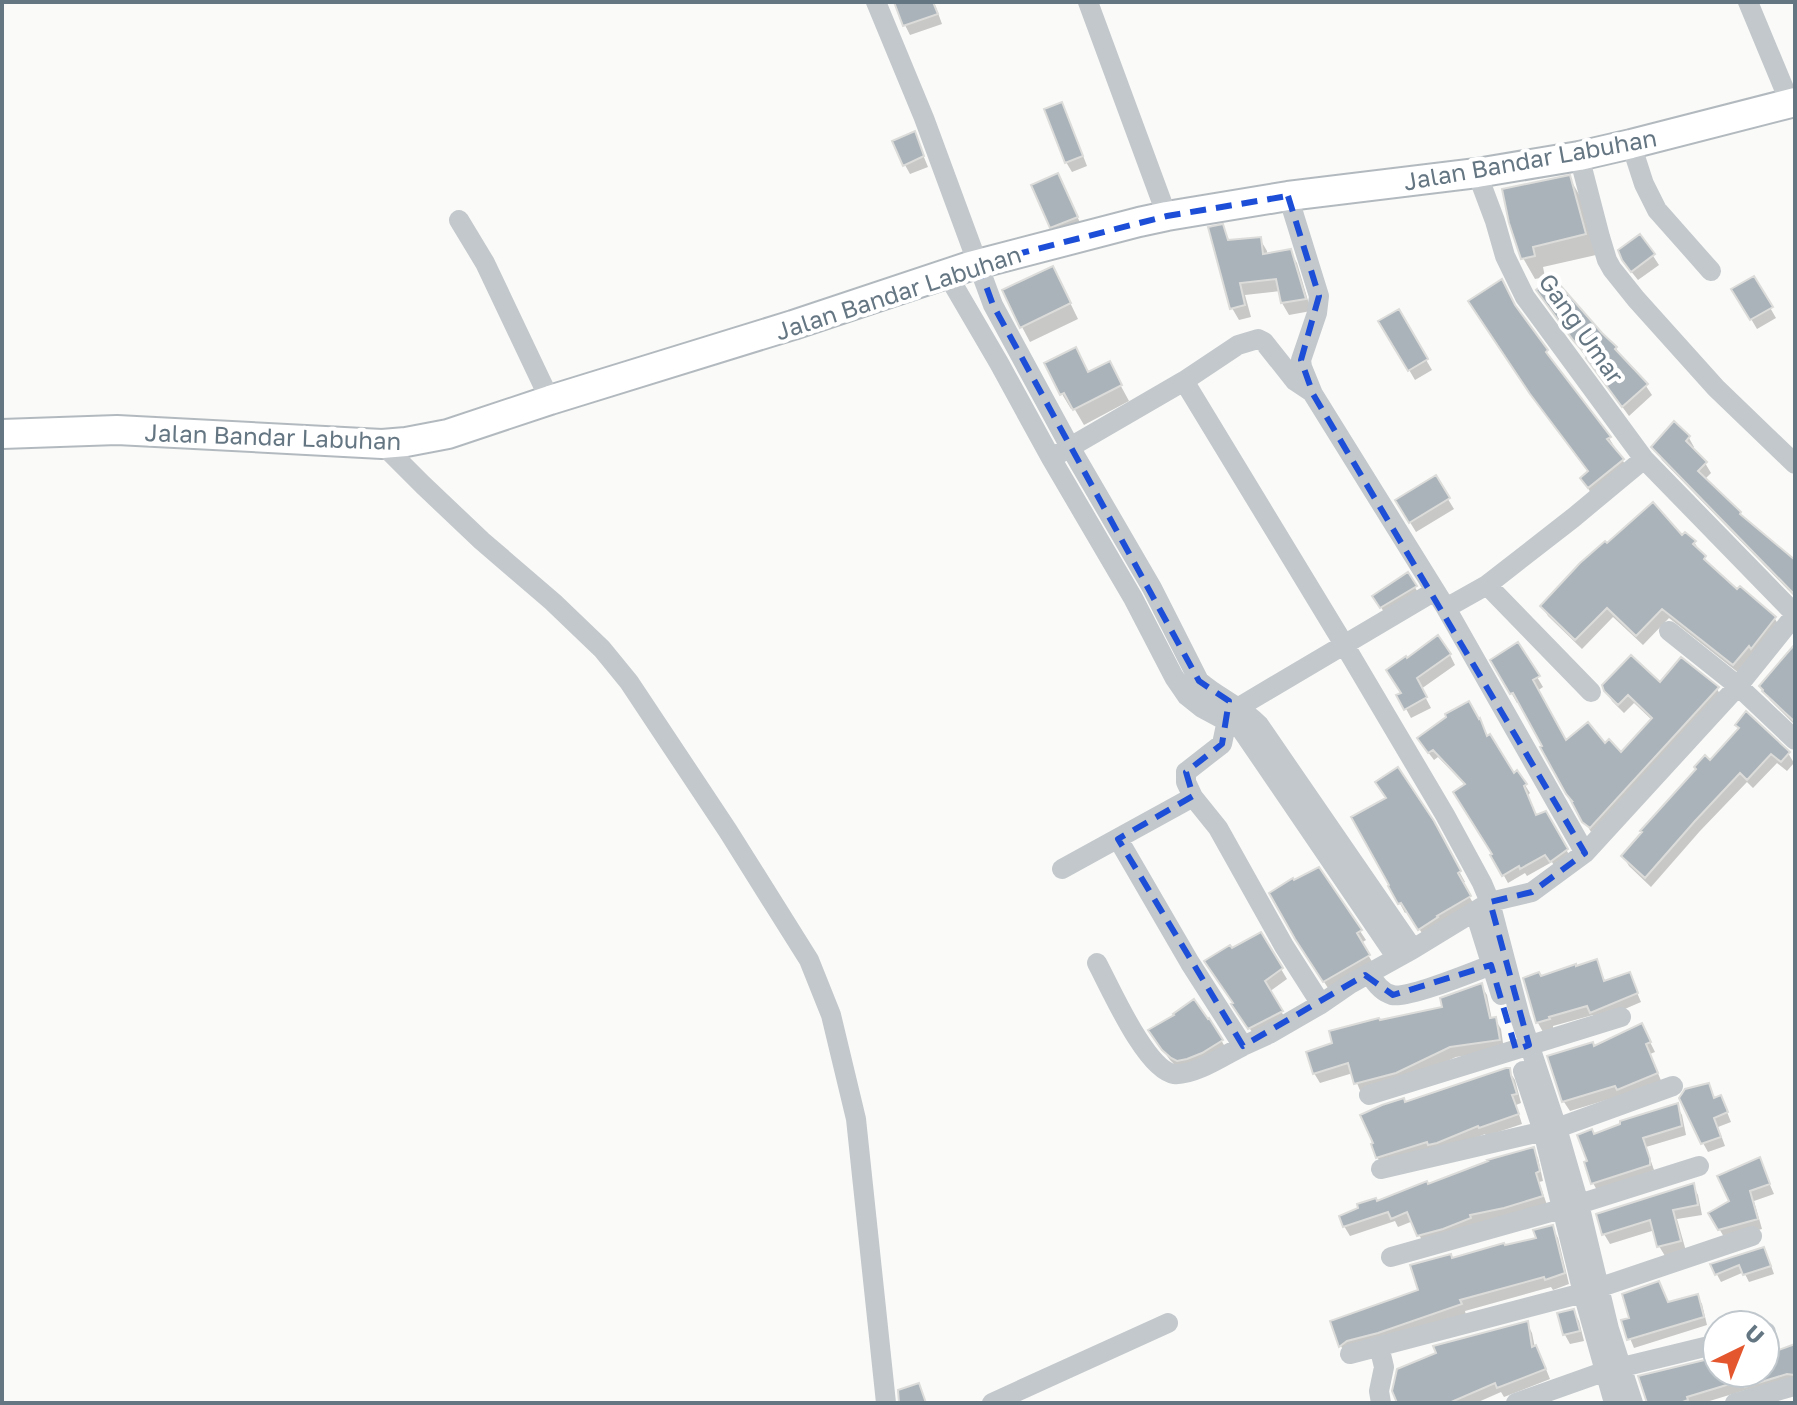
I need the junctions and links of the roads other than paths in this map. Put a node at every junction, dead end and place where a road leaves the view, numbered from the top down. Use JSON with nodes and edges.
{"nodes":[{"id":1,"x":876,"y":2,"type":"edge"},
{"id":2,"x":1088,"y":2,"type":"edge"},
{"id":3,"x":1748,"y":2,"type":"edge"},
{"id":4,"x":1792,"y":102,"type":"edge"},
{"id":5,"x":1631,"y":144,"type":"junction"},
{"id":6,"x":1579,"y":156,"type":"junction"},
{"id":7,"x":1477,"y":173,"type":"junction"},
{"id":8,"x":1288,"y":196,"type":"junction"},
{"id":9,"x":1167,"y":216,"type":"junction"},
{"id":10,"x":459,"y":220,"type":"dead end"},
{"id":11,"x":978,"y":264,"type":"junction"},
{"id":12,"x":1711,"y":271,"type":"dead end"},
{"id":13,"x":947,"y":274,"type":"junction"},
{"id":14,"x":1019,"y":353,"type":"junction"},
{"id":15,"x":999,"y":363,"type":"junction"},
{"id":16,"x":1184,"y":381,"type":"junction"},
{"id":17,"x":1313,"y":394,"type":"junction"},
{"id":18,"x":550,"y":400,"type":"junction"},
{"id":19,"x":2,"y":434,"type":"edge"},
{"id":20,"x":382,"y":444,"type":"junction"},
{"id":21,"x":1070,"y":447,"type":"junction"},
{"id":22,"x":1051,"y":458,"type":"junction"},
{"id":23,"x":1644,"y":459,"type":"junction"},
{"id":24,"x":1795,"y":464,"type":"edge"},
{"id":25,"x":1487,"y":585,"type":"junction"},
{"id":26,"x":1440,"y":600,"type":"junction"},
{"id":27,"x":1795,"y":614,"type":"edge"},
{"id":28,"x":1669,"y":631,"type":"dead end"},
{"id":29,"x":1345,"y":646,"type":"junction"},
{"id":30,"x":1738,"y":686,"type":"junction"},
{"id":31,"x":1591,"y":692,"type":"dead end"},
{"id":32,"x":1233,"y":714,"type":"junction"},
{"id":33,"x":1795,"y":740,"type":"edge"},
{"id":34,"x":1193,"y":797,"type":"junction"},
{"id":35,"x":1118,"y":839,"type":"junction"},
{"id":36,"x":1585,"y":853,"type":"junction"},
{"id":37,"x":1062,"y":869,"type":"dead end"},
{"id":38,"x":1482,"y":907,"type":"junction"},
{"id":39,"x":1405,"y":953,"type":"junction"},
{"id":40,"x":1097,"y":963,"type":"dead end"},
{"id":41,"x":1491,"y":965,"type":"junction"},
{"id":42,"x":1369,"y":973,"type":"junction"},
{"id":43,"x":1321,"y":1004,"type":"junction"},
{"id":44,"x":1621,"y":1017,"type":"dead end"},
{"id":45,"x":1243,"y":1046,"type":"junction"},
{"id":46,"x":1522,"y":1047,"type":"junction"},
{"id":47,"x":1673,"y":1086,"type":"dead end"},
{"id":48,"x":1369,"y":1095,"type":"dead end"},
{"id":49,"x":1550,"y":1130,"type":"junction"},
{"id":50,"x":1699,"y":1166,"type":"dead end"},
{"id":51,"x":1381,"y":1169,"type":"dead end"},
{"id":52,"x":1571,"y":1207,"type":"junction"},
{"id":53,"x":1752,"y":1236,"type":"dead end"},
{"id":54,"x":1391,"y":1257,"type":"dead end"},
{"id":55,"x":1590,"y":1290,"type":"junction"},
{"id":56,"x":1168,"y":1323,"type":"dead end"},
{"id":57,"x":1379,"y":1346,"type":"junction"},
{"id":58,"x":1701,"y":1348,"type":"edge"},
{"id":59,"x":1350,"y":1354,"type":"dead end"},
{"id":60,"x":1613,"y":1370,"type":"junction"},
{"id":61,"x":1791,"y":1387,"type":"dead end"},
{"id":62,"x":886,"y":1403,"type":"edge"},
{"id":63,"x":992,"y":1403,"type":"edge"},
{"id":64,"x":1381,"y":1403,"type":"edge"},
{"id":65,"x":1516,"y":1403,"type":"edge"},
{"id":66,"x":1614,"y":1403,"type":"edge"},
{"id":67,"x":1633,"y":1403,"type":"edge"},
{"id":68,"x":1735,"y":1403,"type":"edge"}],
"edges":[{"from":1,"to":11,"type":"street"},
{"from":2,"to":9,"type":"street"},
{"from":3,"to":4,"type":"street"},
{"from":4,"to":5,"type":"main road","name":"Jalan Bandar Labuhan"},
{"from":5,"to":6,"type":"main road","name":"Jalan Bandar Labuhan"},
{"from":5,"to":12,"type":"street"},
{"from":6,"to":7,"type":"main road","name":"Jalan Bandar Labuhan"},
{"from":6,"to":24,"type":"street"},
{"from":7,"to":8,"type":"main road","name":"Jalan Bandar Labuhan"},
{"from":7,"to":23,"type":"street","name":"Gang Umar"},
{"from":8,"to":9,"type":"main road","name":"Jalan Bandar Labuhan"},
{"from":8,"to":17,"type":"street"},
{"from":9,"to":11,"type":"main road","name":"Jalan Bandar Labuhan"},
{"from":10,"to":18,"type":"street"},
{"from":11,"to":13,"type":"main road","name":"Jalan Bandar Labuhan"},
{"from":11,"to":14,"type":"street"},
{"from":13,"to":15,"type":"street"},
{"from":13,"to":18,"type":"main road","name":"Jalan Bandar Labuhan"},
{"from":14,"to":15,"type":"street"},
{"from":14,"to":21,"type":"street"},
{"from":15,"to":22,"type":"street"},
{"from":16,"to":17,"type":"street"},
{"from":16,"to":21,"type":"street"},
{"from":16,"to":29,"type":"street"},
{"from":17,"to":26,"type":"street"},
{"from":18,"to":20,"type":"main road","name":"Jalan Bandar Labuhan"},
{"from":19,"to":20,"type":"main road","name":"Jalan Bandar Labuhan"},
{"from":20,"to":62,"type":"street"},
{"from":21,"to":22,"type":"street"},
{"from":21,"to":32,"type":"street"},
{"from":22,"to":32,"type":"street"},
{"from":23,"to":25,"type":"street"},
{"from":23,"to":27,"type":"street","name":"Gang Umar"},
{"from":25,"to":26,"type":"street"},
{"from":25,"to":31,"type":"street"},
{"from":26,"to":29,"type":"street"},
{"from":26,"to":36,"type":"street"},
{"from":27,"to":30,"type":"street"},
{"from":28,"to":30,"type":"street"},
{"from":29,"to":32,"type":"street"},
{"from":29,"to":38,"type":"street"},
{"from":30,"to":33,"type":"street"},
{"from":30,"to":36,"type":"street"},
{"from":32,"to":34,"type":"street"},
{"from":32,"to":39,"type":"street"},
{"from":34,"to":35,"type":"street"},
{"from":34,"to":43,"type":"street"},
{"from":35,"to":37,"type":"street"},
{"from":35,"to":45,"type":"street"},
{"from":36,"to":38,"type":"street"},
{"from":38,"to":39,"type":"street"},
{"from":38,"to":41,"type":"street"},
{"from":38,"to":46,"type":"street"},
{"from":39,"to":42,"type":"street"},
{"from":40,"to":45,"type":"street"},
{"from":41,"to":42,"type":"street"},
{"from":41,"to":46,"type":"street"},
{"from":42,"to":43,"type":"street"},
{"from":43,"to":45,"type":"street"},
{"from":44,"to":46,"type":"street"},
{"from":46,"to":48,"type":"street"},
{"from":46,"to":49,"type":"street"},
{"from":47,"to":49,"type":"street"},
{"from":49,"to":51,"type":"street"},
{"from":49,"to":52,"type":"street"},
{"from":50,"to":52,"type":"street"},
{"from":52,"to":54,"type":"street"},
{"from":52,"to":55,"type":"street"},
{"from":53,"to":55,"type":"street"},
{"from":55,"to":57,"type":"street"},
{"from":55,"to":60,"type":"street"},
{"from":56,"to":63,"type":"street"},
{"from":57,"to":59,"type":"street"},
{"from":57,"to":64,"type":"street"},
{"from":58,"to":60,"type":"street"},
{"from":60,"to":65,"type":"street"},
{"from":60,"to":66,"type":"street"},
{"from":60,"to":67,"type":"street"},
{"from":61,"to":68,"type":"street"}]}
